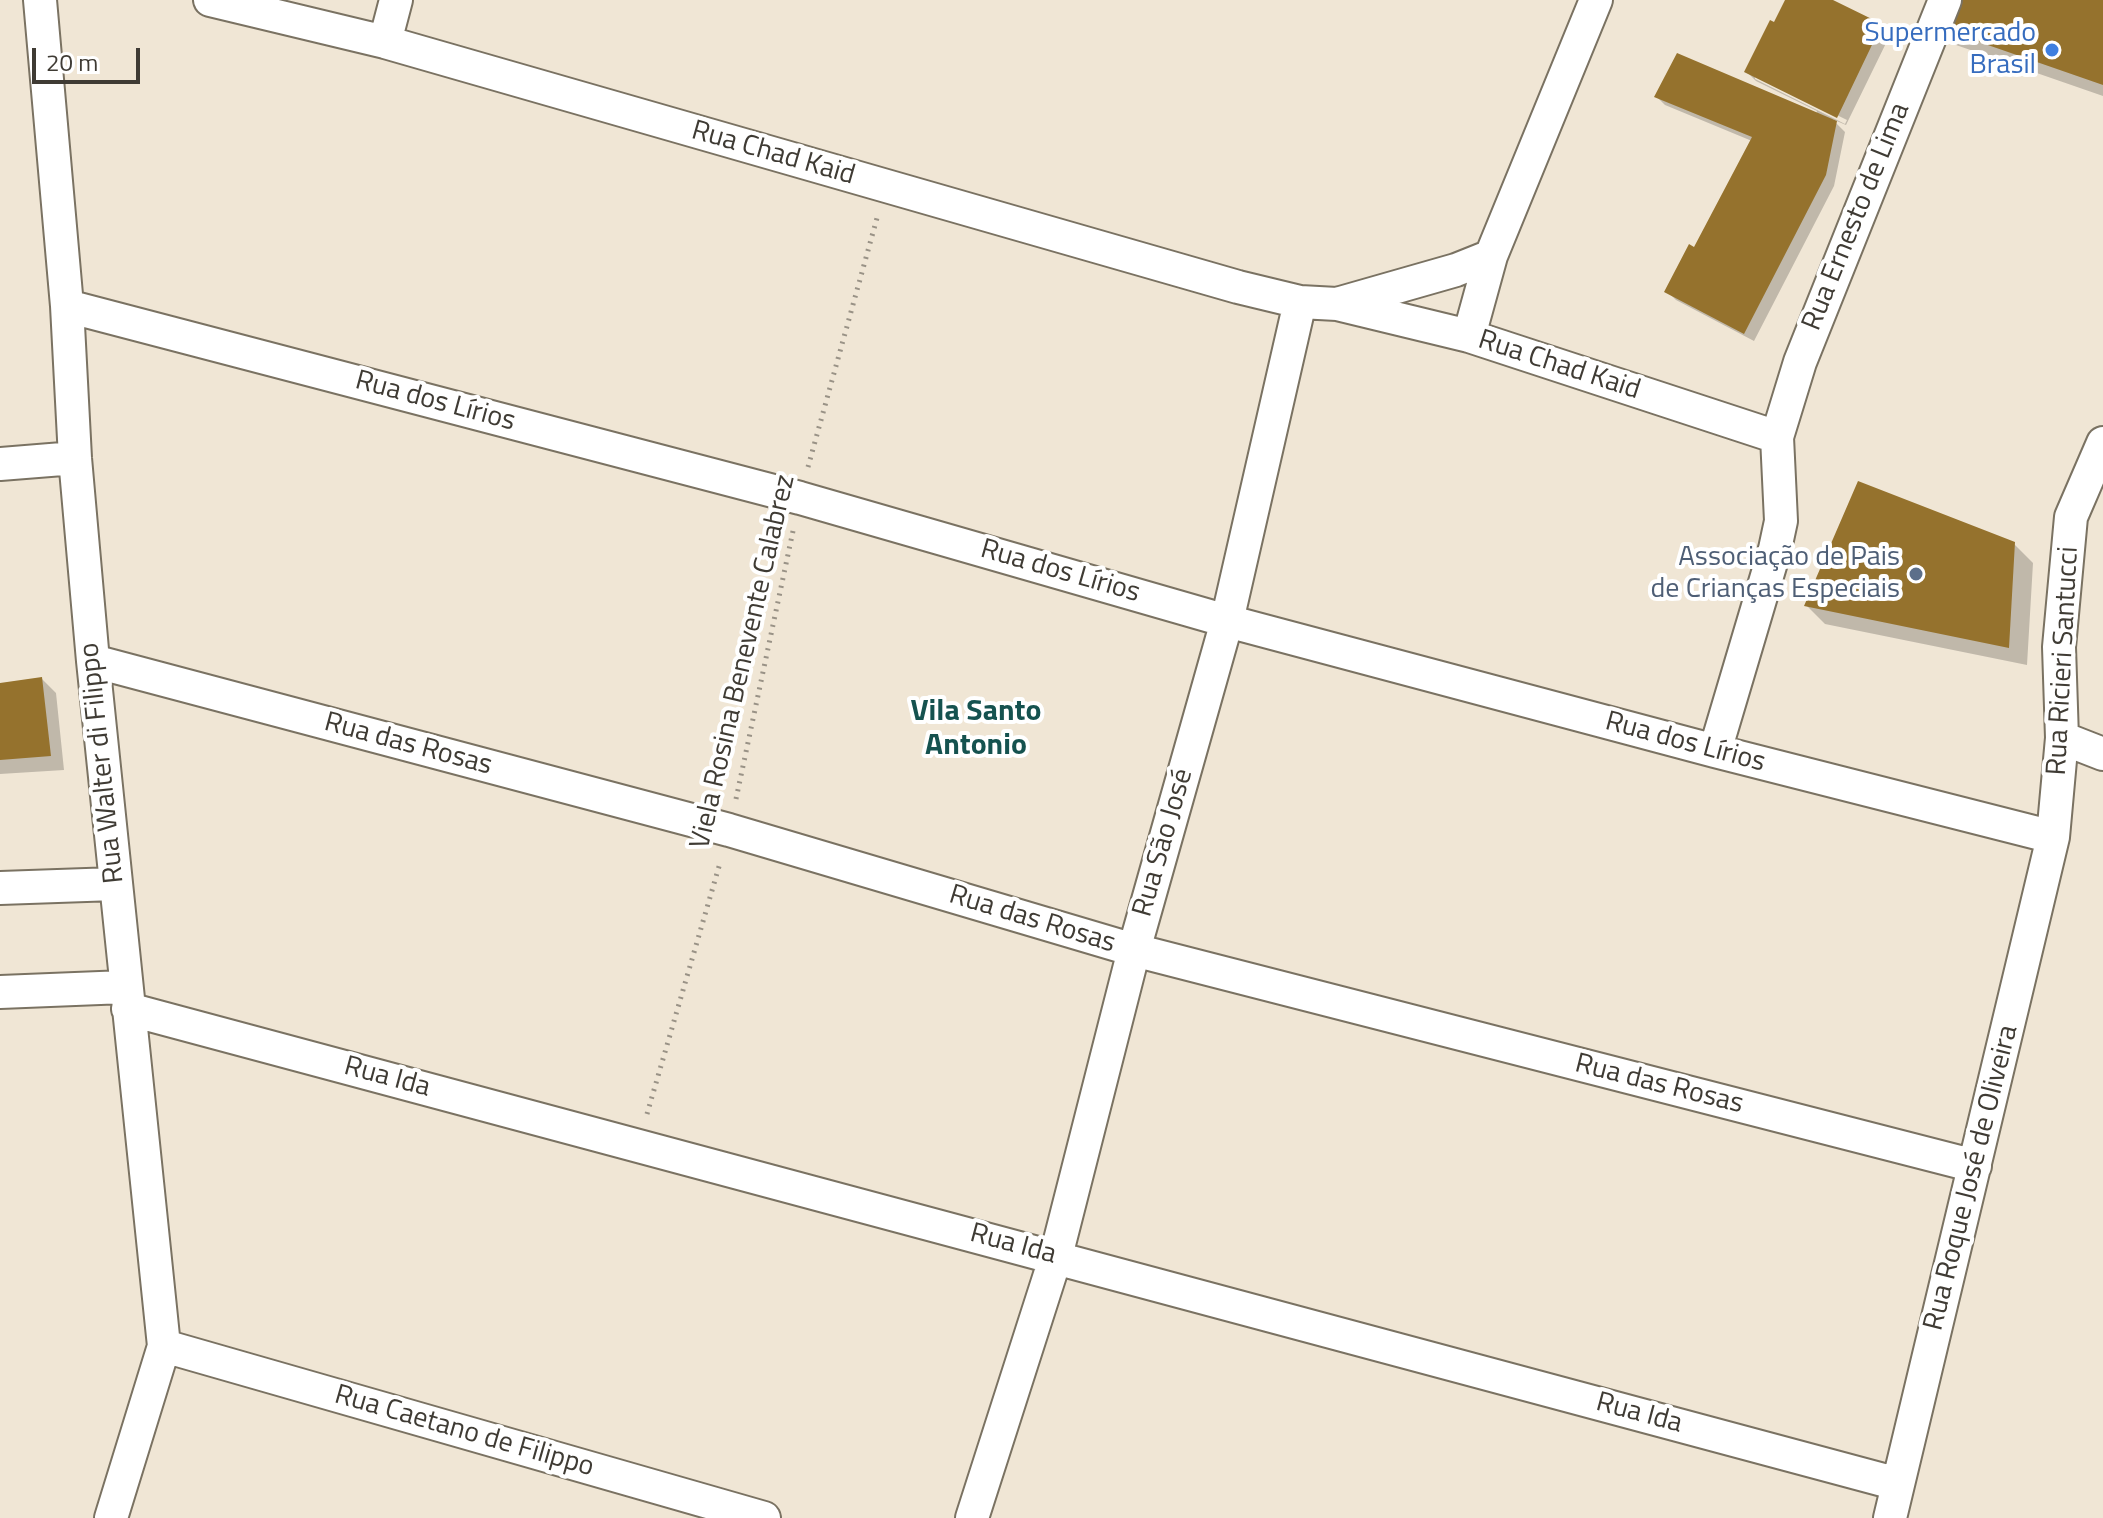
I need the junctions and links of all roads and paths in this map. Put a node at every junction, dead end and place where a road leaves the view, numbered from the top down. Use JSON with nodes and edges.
{"nodes":[{"id":1,"x":40,"y":0,"type":"edge"},
{"id":2,"x":210,"y":0,"type":"edge"},
{"id":3,"x":396,"y":0,"type":"edge"},
{"id":4,"x":1596,"y":0,"type":"edge"},
{"id":5,"x":1945,"y":0,"type":"edge"},
{"id":6,"x":385,"y":42,"type":"junction"},
{"id":7,"x":885,"y":186,"type":"junction"},
{"id":8,"x":1491,"y":256,"type":"junction"},
{"id":9,"x":1300,"y":302,"type":"junction"},
{"id":10,"x":1337,"y":304,"type":"junction"},
{"id":11,"x":67,"y":306,"type":"junction"},
{"id":12,"x":1469,"y":336,"type":"junction"},
{"id":13,"x":1777,"y":437,"type":"junction"},
{"id":14,"x":2103,"y":443,"type":"edge"},
{"id":15,"x":75,"y":458,"type":"junction"},
{"id":16,"x":0,"y":464,"type":"edge"},
{"id":17,"x":800,"y":498,"type":"junction"},
{"id":18,"x":1227,"y":621,"type":"junction"},
{"id":19,"x":93,"y":661,"type":"junction"},
{"id":20,"x":2062,"y":738,"type":"junction"},
{"id":21,"x":1715,"y":751,"type":"junction"},
{"id":22,"x":2103,"y":754,"type":"edge"},
{"id":23,"x":729,"y":830,"type":"junction"},
{"id":24,"x":2053,"y":837,"type":"junction"},
{"id":25,"x":115,"y":884,"type":"junction"},
{"id":26,"x":0,"y":888,"type":"edge"},
{"id":27,"x":1134,"y":950,"type":"junction"},
{"id":28,"x":0,"y":992,"type":"edge"},
{"id":29,"x":127,"y":998,"type":"junction"},
{"id":30,"x":638,"y":1145,"type":"junction"},
{"id":31,"x":1975,"y":1166,"type":"junction"},
{"id":32,"x":1056,"y":1256,"type":"junction"},
{"id":33,"x":164,"y":1346,"type":"junction"},
{"id":34,"x":1898,"y":1484,"type":"junction"},
{"id":35,"x":111,"y":1518,"type":"edge"},
{"id":36,"x":764,"y":1518,"type":"edge"},
{"id":37,"x":972,"y":1518,"type":"edge"},
{"id":38,"x":1890,"y":1518,"type":"edge"}],
"edges":[{"from":1,"to":11,"type":"street","name":"Rua Walter di Filippo"},
{"from":2,"to":6,"type":"street","name":"Rua Chad Kaid"},
{"from":3,"to":6,"type":"street"},
{"from":4,"to":8,"type":"street"},
{"from":5,"to":13,"type":"street","name":"Rua Ernesto de Lima"},
{"from":6,"to":7,"type":"street","name":"Rua Chad Kaid"},
{"from":7,"to":9,"type":"street","name":"Rua Chad Kaid"},
{"from":7,"to":17,"type":"path","name":"Viela Rosina Benevente Calabrez"},
{"from":8,"to":10,"type":"street","name":"Rua Chad Kaid"},
{"from":8,"to":12,"type":"street"},
{"from":9,"to":10,"type":"street","name":"Rua Chad Kaid"},
{"from":9,"to":18,"type":"street","name":"Rua São José"},
{"from":10,"to":12,"type":"street","name":"Rua Chad Kaid"},
{"from":11,"to":15,"type":"street","name":"Rua Walter di Filippo"},
{"from":11,"to":17,"type":"street","name":"Rua dos Lírios"},
{"from":12,"to":13,"type":"street","name":"Rua Chad Kaid"},
{"from":13,"to":21,"type":"street","name":"Rua Ernesto de Lima"},
{"from":14,"to":20,"type":"street","name":"Rua Ricieri Santucci"},
{"from":15,"to":16,"type":"street"},
{"from":15,"to":19,"type":"street","name":"Rua Walter di Filippo"},
{"from":17,"to":18,"type":"street","name":"Rua dos Lírios"},
{"from":17,"to":23,"type":"path","name":"Viela Rosina Benevente Calabrez"},
{"from":18,"to":21,"type":"street","name":"Rua dos Lírios"},
{"from":18,"to":27,"type":"street","name":"Rua São José"},
{"from":19,"to":23,"type":"street","name":"Rua das Rosas"},
{"from":19,"to":25,"type":"street","name":"Rua Walter di Filippo"},
{"from":20,"to":22,"type":"street"},
{"from":20,"to":24,"type":"street","name":"Rua Ricieri Santucci"},
{"from":21,"to":24,"type":"street","name":"Rua dos Lírios"},
{"from":23,"to":27,"type":"street","name":"Rua das Rosas"},
{"from":23,"to":30,"type":"path","name":"Viela Rosina Benevente Calabrez"},
{"from":24,"to":31,"type":"street","name":"Rua Roque José de Oliveira"},
{"from":25,"to":26,"type":"street"},
{"from":25,"to":29,"type":"street","name":"Rua Walter di Filippo"},
{"from":27,"to":31,"type":"street","name":"Rua das Rosas"},
{"from":27,"to":32,"type":"street","name":"Rua São José"},
{"from":28,"to":29,"type":"street","name":"Rua Ida"},
{"from":29,"to":30,"type":"street","name":"Rua Ida"},
{"from":29,"to":33,"type":"street","name":"Rua Walter di Filippo"},
{"from":30,"to":32,"type":"street","name":"Rua Ida"},
{"from":31,"to":34,"type":"street","name":"Rua Roque José de Oliveira"},
{"from":32,"to":34,"type":"street","name":"Rua Ida"},
{"from":32,"to":37,"type":"street","name":"Rua São José"},
{"from":33,"to":35,"type":"street","name":"Rua Walter di Filippo"},
{"from":33,"to":36,"type":"street","name":"Rua Caetano de Filippo"},
{"from":34,"to":38,"type":"street","name":"Rua Roque José de Oliveira"}]}
